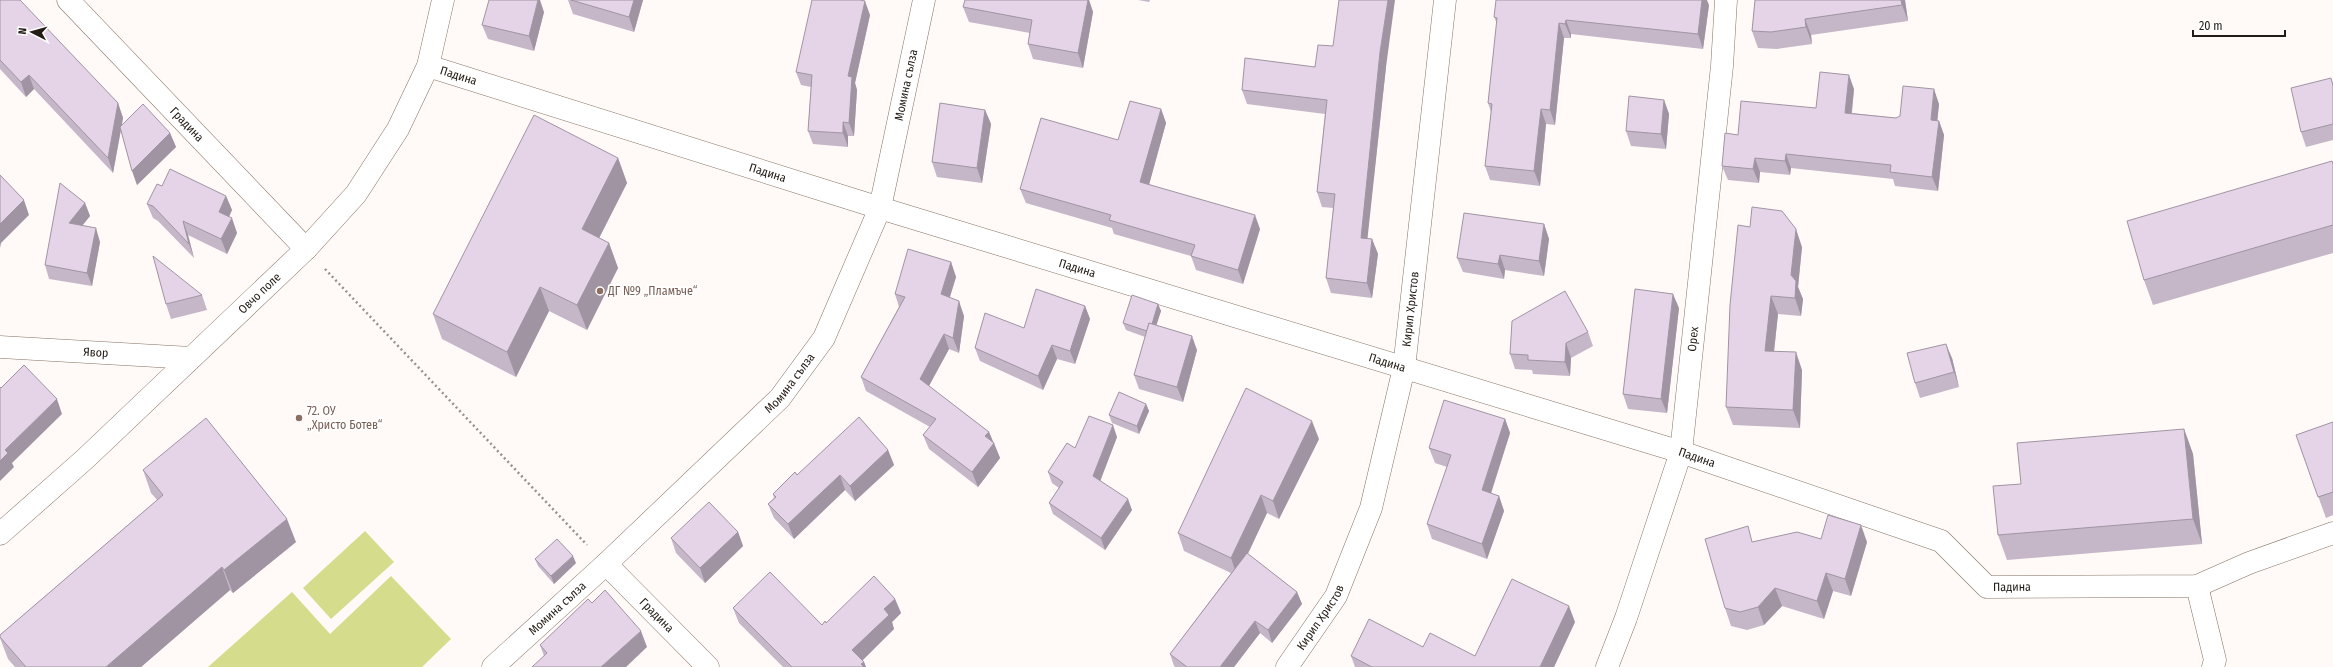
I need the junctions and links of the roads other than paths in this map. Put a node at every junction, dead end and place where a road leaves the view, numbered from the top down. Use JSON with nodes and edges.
{"nodes":[{"id":1,"x":68,"y":0,"type":"edge"},
{"id":2,"x":443,"y":0,"type":"edge"},
{"id":3,"x":924,"y":0,"type":"edge"},
{"id":4,"x":1445,"y":0,"type":"edge"},
{"id":5,"x":1726,"y":0,"type":"edge"},
{"id":6,"x":428,"y":66,"type":"junction"},
{"id":7,"x":880,"y":208,"type":"junction"},
{"id":8,"x":306,"y":249,"type":"junction"},
{"id":9,"x":0,"y":347,"type":"edge"},
{"id":10,"x":191,"y":358,"type":"junction"},
{"id":11,"x":1404,"y":368,"type":"junction"},
{"id":12,"x":1681,"y":452,"type":"junction"},
{"id":13,"x":2333,"y":533,"type":"edge"},
{"id":14,"x":0,"y":534,"type":"edge"},
{"id":15,"x":606,"y":564,"type":"junction"},
{"id":16,"x":2197,"y":586,"type":"junction"},
{"id":17,"x":493,"y":667,"type":"edge"},
{"id":18,"x":708,"y":667,"type":"edge"},
{"id":19,"x":1287,"y":667,"type":"edge"},
{"id":20,"x":1607,"y":667,"type":"edge"},
{"id":21,"x":2213,"y":667,"type":"edge"}],
"edges":[{"from":1,"to":8,"type":"street","name":"Градина"},
{"from":2,"to":6,"type":"street","name":"Овчо поле"},
{"from":3,"to":7,"type":"street","name":"Момина сълза"},
{"from":4,"to":11,"type":"street","name":"Кирил Христов"},
{"from":5,"to":12,"type":"street","name":"Орех"},
{"from":6,"to":7,"type":"street","name":"Падина"},
{"from":6,"to":8,"type":"street","name":"Овчо поле"},
{"from":7,"to":11,"type":"street","name":"Падина"},
{"from":7,"to":15,"type":"street","name":"Момина сълза"},
{"from":8,"to":10,"type":"street","name":"Овчо поле"},
{"from":9,"to":10,"type":"street","name":"Явор"},
{"from":10,"to":14,"type":"street","name":"Овчо поле"},
{"from":11,"to":12,"type":"street","name":"Падина"},
{"from":11,"to":19,"type":"street","name":"Кирил Христов"},
{"from":12,"to":16,"type":"street","name":"Падина"},
{"from":12,"to":20,"type":"street","name":"Орех"},
{"from":13,"to":16,"type":"street","name":"Падина"},
{"from":15,"to":17,"type":"street","name":"Момина сълза"},
{"from":15,"to":18,"type":"street","name":"Градина"},
{"from":16,"to":21,"type":"street"}]}
